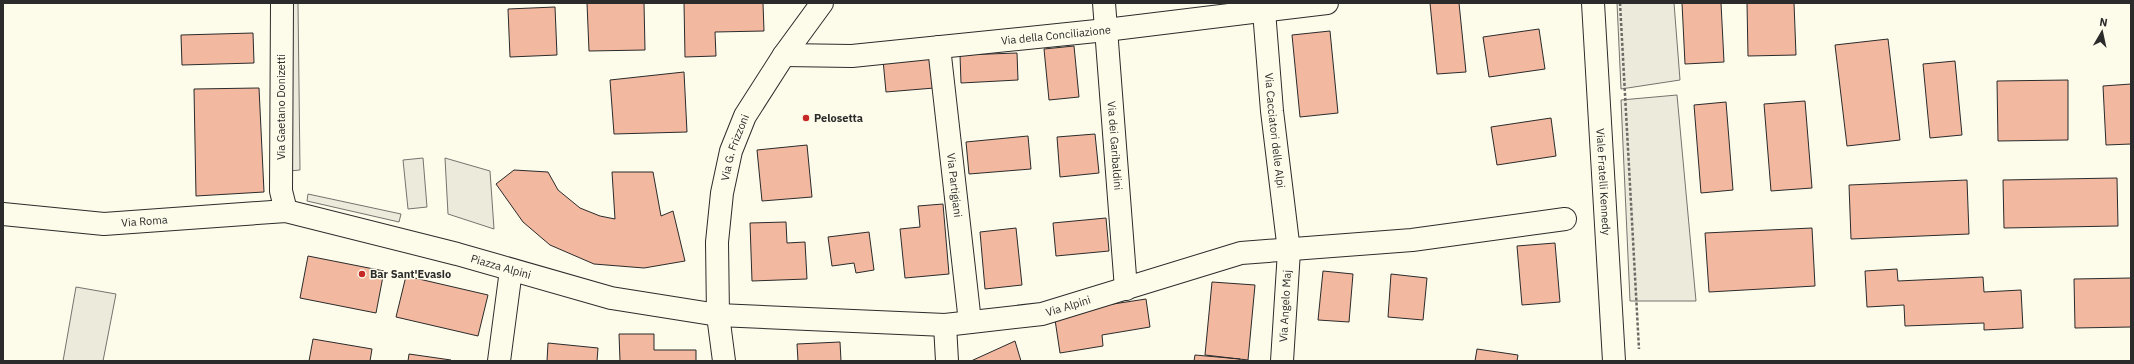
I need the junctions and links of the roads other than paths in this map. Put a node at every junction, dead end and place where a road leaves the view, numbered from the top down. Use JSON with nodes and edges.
{"nodes":[{"id":1,"x":282,"y":3,"type":"edge"},
{"id":2,"x":822,"y":3,"type":"edge"},
{"id":3,"x":1104,"y":3,"type":"edge"},
{"id":4,"x":1327,"y":3,"type":"edge"},
{"id":5,"x":1593,"y":3,"type":"edge"},
{"id":6,"x":1264,"y":11,"type":"junction"},
{"id":7,"x":1106,"y":30,"type":"junction"},
{"id":8,"x":939,"y":48,"type":"junction"},
{"id":9,"x":784,"y":55,"type":"junction"},
{"id":10,"x":286,"y":211,"type":"junction"},
{"id":11,"x":3,"y":214,"type":"edge"},
{"id":12,"x":1565,"y":219,"type":"dead end"},
{"id":13,"x":1289,"y":251,"type":"junction"},
{"id":14,"x":510,"y":270,"type":"junction"},
{"id":15,"x":1126,"y":289,"type":"junction"},
{"id":16,"x":718,"y":315,"type":"junction"},
{"id":17,"x":970,"y":322,"type":"junction"},
{"id":18,"x":945,"y":325,"type":"junction"},
{"id":19,"x":499,"y":361,"type":"edge"},
{"id":20,"x":724,"y":361,"type":"edge"},
{"id":21,"x":947,"y":361,"type":"edge"},
{"id":22,"x":1282,"y":361,"type":"edge"},
{"id":23,"x":1614,"y":361,"type":"edge"}],
"edges":[{"from":1,"to":10,"type":"street","name":"Via Gaetano Donizetti"},
{"from":2,"to":9,"type":"street","name":"Via G. Frizzoni"},
{"from":3,"to":7,"type":"street","name":"Via dei Garibaldini"},
{"from":4,"to":6,"type":"street","name":"Via della Conciliazione"},
{"from":5,"to":23,"type":"street","name":"Viale Fratelli Kennedy"},
{"from":6,"to":7,"type":"street","name":"Via della Conciliazione"},
{"from":6,"to":13,"type":"street","name":"Via Cacciatori delle Alpi"},
{"from":7,"to":8,"type":"street","name":"Via della Conciliazione"},
{"from":7,"to":15,"type":"street","name":"Via dei Garibaldini"},
{"from":8,"to":9,"type":"street","name":"Via della Conciliazione"},
{"from":8,"to":17,"type":"street","name":"Via Partigiani"},
{"from":9,"to":16,"type":"street","name":"Via G. Frizzoni"},
{"from":10,"to":11,"type":"street","name":"Via Roma"},
{"from":10,"to":14,"type":"street","name":"Piazza Alpini"},
{"from":12,"to":13,"type":"street","name":"Via Alpini"},
{"from":13,"to":15,"type":"street","name":"Via Alpini"},
{"from":13,"to":22,"type":"street","name":"Via Angelo Maj"},
{"from":14,"to":16,"type":"street","name":"Piazza Alpini"},
{"from":14,"to":19,"type":"street"},
{"from":15,"to":17,"type":"street","name":"Via Alpini"},
{"from":16,"to":18,"type":"street","name":"Via Alpini"},
{"from":16,"to":20,"type":"street","name":"Via G. Frizzoni"},
{"from":17,"to":18,"type":"street","name":"Via Alpini"},
{"from":18,"to":21,"type":"street"}]}
